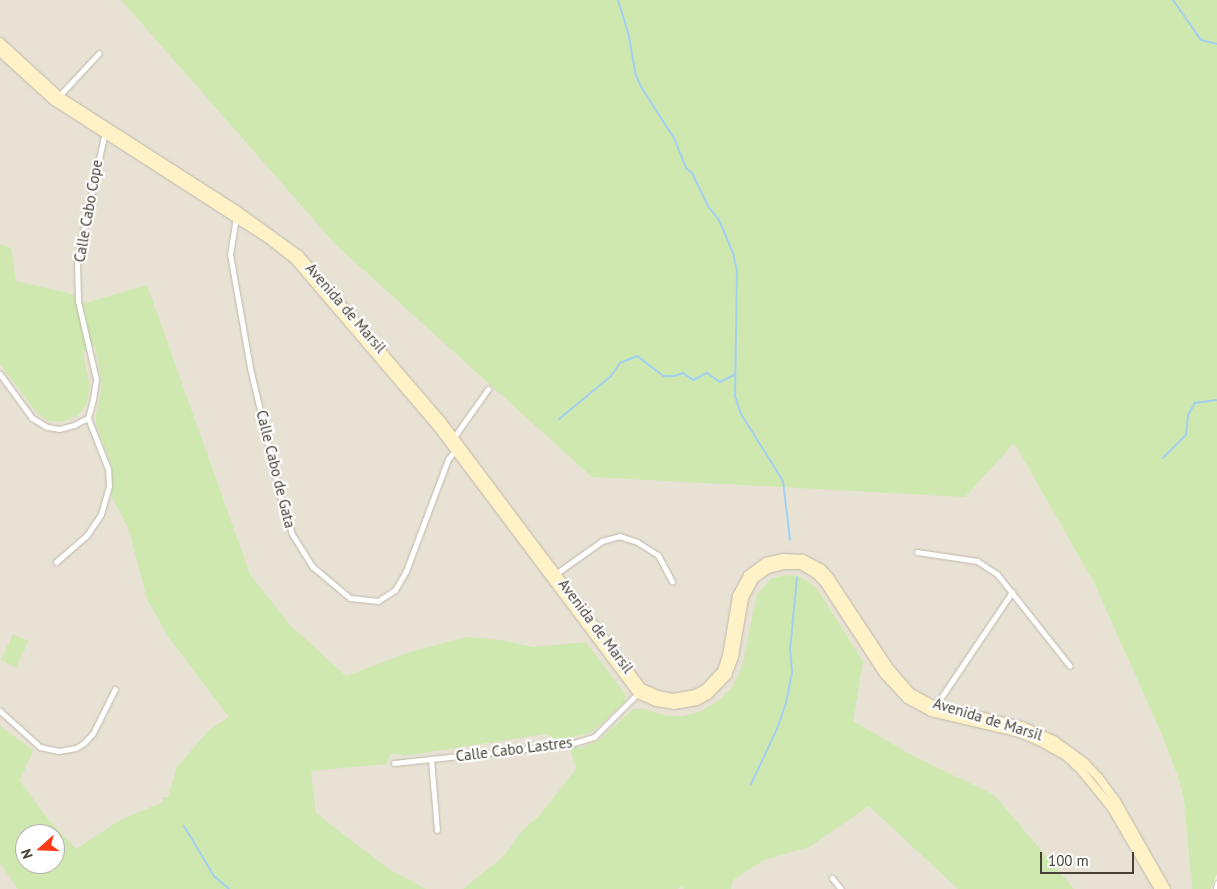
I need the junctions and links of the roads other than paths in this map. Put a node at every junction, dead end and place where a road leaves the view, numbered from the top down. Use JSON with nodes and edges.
{"nodes":[{"id":1,"x":0,"y":43,"type":"edge"},
{"id":2,"x":0,"y":52,"type":"edge"},
{"id":3,"x":99,"y":53,"type":"dead end"},
{"id":4,"x":57,"y":98,"type":"junction"},
{"id":5,"x":105,"y":131,"type":"junction"},
{"id":6,"x":237,"y":214,"type":"junction"},
{"id":7,"x":0,"y":374,"type":"edge"},
{"id":8,"x":488,"y":389,"type":"dead end"},
{"id":9,"x":88,"y":418,"type":"junction"},
{"id":10,"x":454,"y":437,"type":"junction"},
{"id":11,"x":456,"y":451,"type":"junction"},
{"id":12,"x":917,"y":552,"type":"dead end"},
{"id":13,"x":56,"y":562,"type":"dead end"},
{"id":14,"x":554,"y":575,"type":"junction"},
{"id":15,"x":672,"y":581,"type":"dead end"},
{"id":16,"x":1012,"y":592,"type":"junction"},
{"id":17,"x":1070,"y":666,"type":"dead end"},
{"id":18,"x":115,"y":689,"type":"dead end"},
{"id":19,"x":640,"y":691,"type":"junction"},
{"id":20,"x":933,"y":709,"type":"junction"},
{"id":21,"x":0,"y":712,"type":"edge"},
{"id":22,"x":431,"y":759,"type":"junction"},
{"id":23,"x":394,"y":763,"type":"dead end"},
{"id":24,"x":437,"y":830,"type":"dead end"},
{"id":25,"x":832,"y":878,"type":"dead end"},
{"id":26,"x":1217,"y":883,"type":"edge"},
{"id":27,"x":841,"y":889,"type":"edge"},
{"id":28,"x":1159,"y":889,"type":"edge"},
{"id":29,"x":1166,"y":889,"type":"edge"},
{"id":30,"x":1216,"y":889,"type":"edge"}],
"edges":[{"from":1,"to":4,"type":"street","name":"Avenida de Marsil"},
{"from":2,"to":4,"type":"street","name":"Avenida de Marsil"},
{"from":3,"to":4,"type":"street"},
{"from":4,"to":5,"type":"street","name":"Avenida de Marsil"},
{"from":5,"to":6,"type":"street","name":"Avenida de Marsil"},
{"from":5,"to":9,"type":"street","name":"Calle Cabo Cope"},
{"from":6,"to":10,"type":"street","name":"Avenida de Marsil"},
{"from":6,"to":11,"type":"street","name":"Avenida de Marsil"},
{"from":6,"to":11,"type":"street","name":"Calle Cabo de Gata"},
{"from":7,"to":9,"type":"street"},
{"from":8,"to":10,"type":"street"},
{"from":9,"to":13,"type":"street"},
{"from":10,"to":14,"type":"street","name":"Avenida de Marsil"},
{"from":11,"to":14,"type":"street","name":"Avenida de Marsil"},
{"from":12,"to":16,"type":"street"},
{"from":14,"to":15,"type":"street"},
{"from":14,"to":19,"type":"street","name":"Avenida de Marsil"},
{"from":16,"to":17,"type":"street"},
{"from":16,"to":20,"type":"street"},
{"from":18,"to":21,"type":"street"},
{"from":19,"to":20,"type":"street","name":"Avenida de Marsil"},
{"from":19,"to":22,"type":"street","name":"Calle Cabo Lastres"},
{"from":20,"to":28,"type":"street","name":"Avenida de Marsil"},
{"from":20,"to":29,"type":"street","name":"Avenida de Marsil"},
{"from":22,"to":23,"type":"street","name":"Calle Cabo Lastres"},
{"from":22,"to":24,"type":"street"},
{"from":25,"to":27,"type":"street"},
{"from":26,"to":30,"type":"street"}]}
